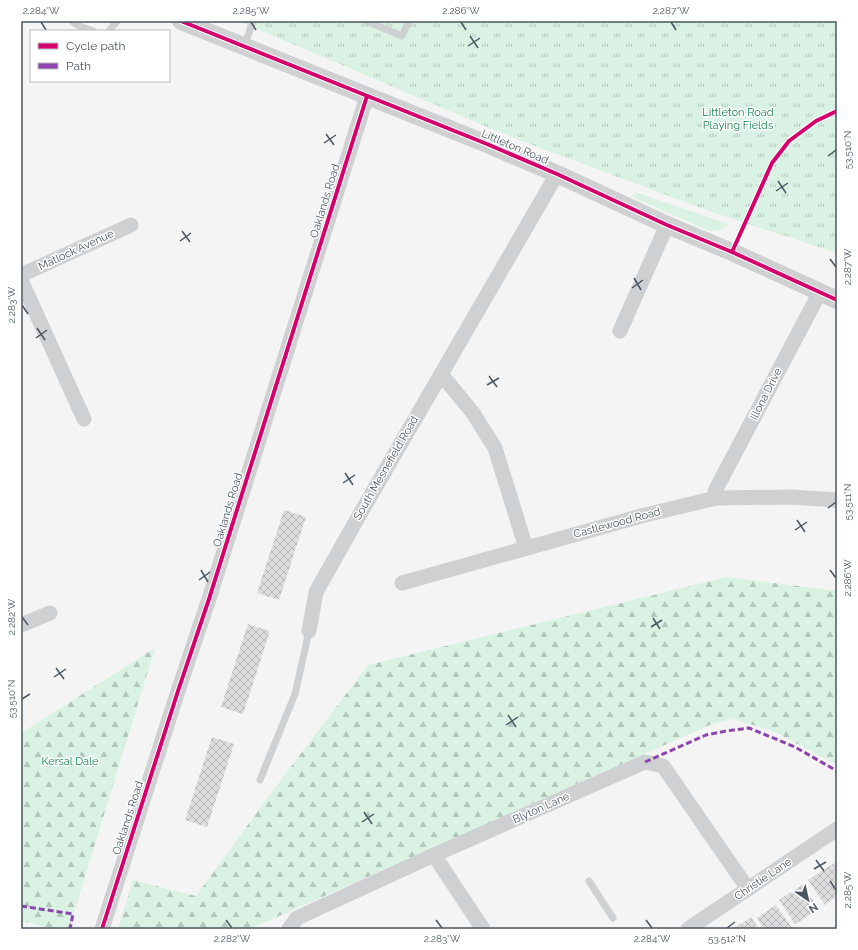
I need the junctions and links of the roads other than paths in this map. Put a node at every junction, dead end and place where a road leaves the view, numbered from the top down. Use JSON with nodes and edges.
{"nodes":[{"id":1,"x":72,"y":21,"type":"edge"},
{"id":2,"x":117,"y":21,"type":"edge"},
{"id":3,"x":181,"y":21,"type":"edge"},
{"id":4,"x":253,"y":21,"type":"edge"},
{"id":5,"x":366,"y":21,"type":"edge"},
{"id":6,"x":409,"y":21,"type":"edge"},
{"id":7,"x":90,"y":30,"type":"edge"},
{"id":8,"x":110,"y":30,"type":"edge"},
{"id":9,"x":244,"y":47,"type":"junction"},
{"id":10,"x":367,"y":96,"type":"junction"},
{"id":11,"x":557,"y":174,"type":"junction"},
{"id":12,"x":131,"y":225,"type":"dead end"},
{"id":13,"x":667,"y":225,"type":"junction"},
{"id":14,"x":21,"y":275,"type":"edge"},
{"id":15,"x":21,"y":280,"type":"edge"},
{"id":16,"x":820,"y":292,"type":"junction"},
{"id":17,"x":837,"y":300,"type":"edge"},
{"id":18,"x":620,"y":331,"type":"dead end"},
{"id":19,"x":441,"y":374,"type":"junction"},
{"id":20,"x":84,"y":419,"type":"dead end"},
{"id":21,"x":716,"y":498,"type":"junction"},
{"id":22,"x":837,"y":500,"type":"edge"},
{"id":23,"x":526,"y":548,"type":"junction"},
{"id":24,"x":402,"y":583,"type":"dead end"},
{"id":25,"x":50,"y":613,"type":"dead end"},
{"id":26,"x":21,"y":625,"type":"edge"},
{"id":27,"x":309,"y":631,"type":"joint"},
{"id":28,"x":260,"y":780,"type":"dead end"},
{"id":29,"x":837,"y":829,"type":"edge"},
{"id":30,"x":434,"y":855,"type":"junction"},
{"id":31,"x":589,"y":881,"type":"dead end"},
{"id":32,"x":748,"y":890,"type":"junction"},
{"id":33,"x":613,"y":918,"type":"dead end"},
{"id":34,"x":696,"y":927,"type":"edge"},
{"id":35,"x":102,"y":929,"type":"edge"},
{"id":36,"x":289,"y":929,"type":"edge"},
{"id":37,"x":483,"y":929,"type":"edge"}],
"edges":[{"from":1,"to":7,"type":"lane"},
{"from":2,"to":8,"type":"lane"},
{"from":3,"to":9,"type":"street","name":"Littleton Road"},
{"from":4,"to":9,"type":"lane"},
{"from":5,"to":6,"type":"lane"},
{"from":9,"to":10,"type":"street","name":"Littleton Road"},
{"from":10,"to":11,"type":"street","name":"Littleton Road"},
{"from":10,"to":35,"type":"street","name":"Oaklands Road"},
{"from":11,"to":13,"type":"street","name":"Littleton Road"},
{"from":11,"to":19,"type":"street","name":"South Mesnefield Road"},
{"from":12,"to":14,"type":"street","name":"Matlock Avenue"},
{"from":13,"to":16,"type":"street","name":"Littleton Road"},
{"from":13,"to":18,"type":"street"},
{"from":15,"to":20,"type":"street"},
{"from":16,"to":17,"type":"street","name":"Littleton Road"},
{"from":16,"to":21,"type":"street","name":"Illona Drive"},
{"from":19,"to":23,"type":"street"},
{"from":19,"to":27,"type":"street","name":"South Mesnefield Road"},
{"from":21,"to":22,"type":"street","name":"Castlewood Road"},
{"from":21,"to":23,"type":"street","name":"Castlewood Road"},
{"from":23,"to":24,"type":"street","name":"Castlewood Road"},
{"from":25,"to":26,"type":"street"},
{"from":27,"to":28,"type":"lane","name":"South Mesnefield Road"},
{"from":29,"to":32,"type":"street","name":"Christie Lane"},
{"from":30,"to":32,"type":"street","name":"Blyton Lane"},
{"from":30,"to":36,"type":"street","name":"Blyton Lane"},
{"from":30,"to":37,"type":"street"},
{"from":31,"to":33,"type":"lane"},
{"from":32,"to":34,"type":"street","name":"Christie Lane"}]}
